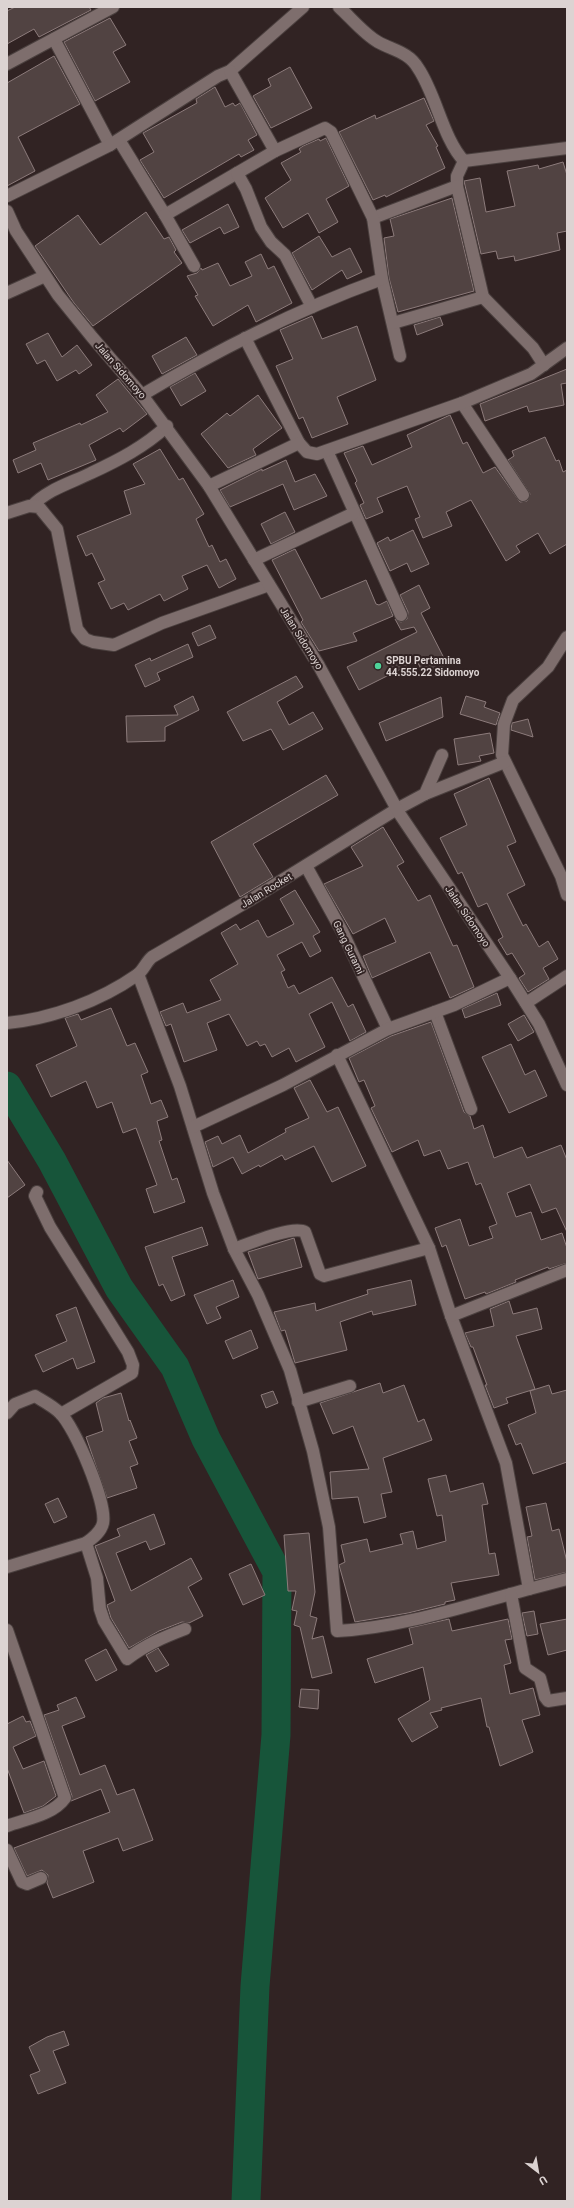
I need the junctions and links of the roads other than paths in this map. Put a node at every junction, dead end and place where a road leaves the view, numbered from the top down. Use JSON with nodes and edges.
{"nodes":[{"id":1,"x":114,"y":7,"type":"edge"},
{"id":2,"x":303,"y":7,"type":"edge"},
{"id":3,"x":339,"y":7,"type":"edge"},
{"id":4,"x":54,"y":39,"type":"junction"},
{"id":5,"x":7,"y":64,"type":"edge"},
{"id":6,"x":230,"y":71,"type":"junction"},
{"id":7,"x":114,"y":142,"type":"junction"},
{"id":8,"x":567,"y":148,"type":"edge"},
{"id":9,"x":275,"y":151,"type":"junction"},
{"id":10,"x":464,"y":161,"type":"junction"},
{"id":11,"x":237,"y":173,"type":"junction"},
{"id":12,"x":457,"y":186,"type":"junction"},
{"id":13,"x":7,"y":196,"type":"edge"},
{"id":14,"x":7,"y":211,"type":"edge"},
{"id":15,"x":165,"y":215,"type":"junction"},
{"id":16,"x":373,"y":218,"type":"junction"},
{"id":17,"x":194,"y":266,"type":"dead end"},
{"id":18,"x":45,"y":276,"type":"junction"},
{"id":19,"x":382,"y":279,"type":"junction"},
{"id":20,"x":7,"y":293,"type":"edge"},
{"id":21,"x":483,"y":297,"type":"junction"},
{"id":22,"x":312,"y":307,"type":"junction"},
{"id":23,"x":393,"y":323,"type":"junction"},
{"id":24,"x":246,"y":338,"type":"junction"},
{"id":25,"x":567,"y":348,"type":"edge"},
{"id":26,"x":400,"y":356,"type":"dead end"},
{"id":27,"x":544,"y":365,"type":"junction"},
{"id":28,"x":142,"y":395,"type":"junction"},
{"id":29,"x":462,"y":403,"type":"junction"},
{"id":30,"x":167,"y":426,"type":"junction"},
{"id":31,"x":299,"y":443,"type":"junction"},
{"id":32,"x":327,"y":451,"type":"junction"},
{"id":33,"x":209,"y":486,"type":"junction"},
{"id":34,"x":522,"y":495,"type":"dead end"},
{"id":35,"x":32,"y":506,"type":"junction"},
{"id":36,"x":7,"y":513,"type":"edge"},
{"id":37,"x":354,"y":513,"type":"junction"},
{"id":38,"x":254,"y":560,"type":"junction"},
{"id":39,"x":269,"y":585,"type":"junction"},
{"id":40,"x":401,"y":615,"type":"dead end"},
{"id":41,"x":567,"y":637,"type":"edge"},
{"id":42,"x":442,"y":755,"type":"dead end"},
{"id":43,"x":505,"y":762,"type":"junction"},
{"id":44,"x":425,"y":794,"type":"junction"},
{"id":45,"x":397,"y":809,"type":"junction"},
{"id":46,"x":306,"y":866,"type":"junction"},
{"id":47,"x":567,"y":895,"type":"edge"},
{"id":48,"x":138,"y":974,"type":"junction"},
{"id":49,"x":567,"y":976,"type":"edge"},
{"id":50,"x":510,"y":978,"type":"junction"},
{"id":51,"x":526,"y":1003,"type":"junction"},
{"id":52,"x":435,"y":1012,"type":"junction"},
{"id":53,"x":7,"y":1023,"type":"edge"},
{"id":54,"x":388,"y":1029,"type":"junction"},
{"id":55,"x":337,"y":1055,"type":"junction"},
{"id":56,"x":567,"y":1086,"type":"edge"},
{"id":57,"x":471,"y":1109,"type":"dead end"},
{"id":58,"x":193,"y":1127,"type":"junction"},
{"id":59,"x":37,"y":1192,"type":"dead end"},
{"id":60,"x":429,"y":1248,"type":"junction"},
{"id":61,"x":234,"y":1249,"type":"junction"},
{"id":62,"x":567,"y":1270,"type":"edge"},
{"id":63,"x":451,"y":1316,"type":"junction"},
{"id":64,"x":350,"y":1386,"type":"dead end"},
{"id":65,"x":298,"y":1402,"type":"junction"},
{"id":66,"x":7,"y":1413,"type":"edge"},
{"id":67,"x":61,"y":1414,"type":"junction"},
{"id":68,"x":86,"y":1543,"type":"junction"},
{"id":69,"x":7,"y":1567,"type":"edge"},
{"id":70,"x":567,"y":1579,"type":"edge"},
{"id":71,"x":529,"y":1589,"type":"junction"},
{"id":72,"x":511,"y":1594,"type":"junction"},
{"id":73,"x":185,"y":1629,"type":"dead end"},
{"id":74,"x":7,"y":1630,"type":"edge"},
{"id":75,"x":567,"y":1698,"type":"edge"},
{"id":76,"x":7,"y":1826,"type":"edge"},
{"id":77,"x":7,"y":1850,"type":"edge"},
{"id":78,"x":41,"y":1878,"type":"dead end"}],
"edges":[{"from":1,"to":4,"type":"street"},
{"from":2,"to":6,"type":"street"},
{"from":3,"to":10,"type":"street"},
{"from":4,"to":5,"type":"street"},
{"from":4,"to":7,"type":"street"},
{"from":6,"to":7,"type":"street"},
{"from":6,"to":9,"type":"street"},
{"from":7,"to":13,"type":"street"},
{"from":7,"to":15,"type":"street"},
{"from":8,"to":10,"type":"street"},
{"from":9,"to":11,"type":"street"},
{"from":9,"to":16,"type":"street"},
{"from":10,"to":12,"type":"street"},
{"from":11,"to":15,"type":"street"},
{"from":11,"to":22,"type":"street"},
{"from":12,"to":16,"type":"street"},
{"from":12,"to":21,"type":"street"},
{"from":14,"to":18,"type":"street","name":"Jalan Sidomoyo"},
{"from":15,"to":17,"type":"street"},
{"from":16,"to":19,"type":"street"},
{"from":18,"to":20,"type":"street"},
{"from":18,"to":28,"type":"street","name":"Jalan Sidomoyo"},
{"from":19,"to":22,"type":"street"},
{"from":19,"to":23,"type":"street"},
{"from":21,"to":23,"type":"street"},
{"from":21,"to":27,"type":"street"},
{"from":22,"to":24,"type":"street"},
{"from":23,"to":26,"type":"street"},
{"from":24,"to":28,"type":"street"},
{"from":24,"to":31,"type":"street"},
{"from":25,"to":27,"type":"street"},
{"from":27,"to":29,"type":"street"},
{"from":28,"to":30,"type":"street","name":"Jalan Sidomoyo"},
{"from":29,"to":32,"type":"street"},
{"from":29,"to":34,"type":"street"},
{"from":30,"to":33,"type":"street","name":"Jalan Sidomoyo"},
{"from":30,"to":35,"type":"street"},
{"from":31,"to":32,"type":"street"},
{"from":31,"to":33,"type":"street"},
{"from":32,"to":37,"type":"street"},
{"from":33,"to":38,"type":"street","name":"Jalan Sidomoyo"},
{"from":35,"to":36,"type":"street"},
{"from":35,"to":39,"type":"street"},
{"from":37,"to":38,"type":"street"},
{"from":37,"to":40,"type":"street"},
{"from":38,"to":39,"type":"street","name":"Jalan Sidomoyo"},
{"from":39,"to":45,"type":"street","name":"Jalan Sidomoyo"},
{"from":41,"to":43,"type":"street"},
{"from":42,"to":44,"type":"street"},
{"from":43,"to":44,"type":"street","name":"Jalan Rocket"},
{"from":43,"to":47,"type":"street"},
{"from":44,"to":45,"type":"street","name":"Jalan Rocket"},
{"from":45,"to":46,"type":"street","name":"Jalan Rocket"},
{"from":45,"to":50,"type":"street","name":"Jalan Sidomoyo"},
{"from":46,"to":48,"type":"street","name":"Jalan Rocket"},
{"from":46,"to":54,"type":"street","name":"Gang Gurami"},
{"from":48,"to":53,"type":"street"},
{"from":48,"to":58,"type":"street"},
{"from":49,"to":51,"type":"street"},
{"from":50,"to":51,"type":"street","name":"Jalan Sidomoyo"},
{"from":50,"to":52,"type":"street"},
{"from":51,"to":56,"type":"street","name":"Jalan Sidomoyo"},
{"from":52,"to":54,"type":"street"},
{"from":52,"to":57,"type":"street"},
{"from":54,"to":55,"type":"street"},
{"from":55,"to":58,"type":"street"},
{"from":55,"to":60,"type":"street"},
{"from":58,"to":61,"type":"street"},
{"from":59,"to":67,"type":"street"},
{"from":60,"to":61,"type":"street"},
{"from":60,"to":63,"type":"street"},
{"from":61,"to":65,"type":"street"},
{"from":62,"to":63,"type":"street"},
{"from":63,"to":71,"type":"street"},
{"from":64,"to":65,"type":"street"},
{"from":65,"to":72,"type":"street"},
{"from":66,"to":67,"type":"street"},
{"from":67,"to":68,"type":"street"},
{"from":68,"to":69,"type":"street"},
{"from":68,"to":73,"type":"street"},
{"from":70,"to":71,"type":"street"},
{"from":71,"to":72,"type":"street"},
{"from":72,"to":75,"type":"street"},
{"from":74,"to":76,"type":"street"},
{"from":77,"to":78,"type":"street"}]}
